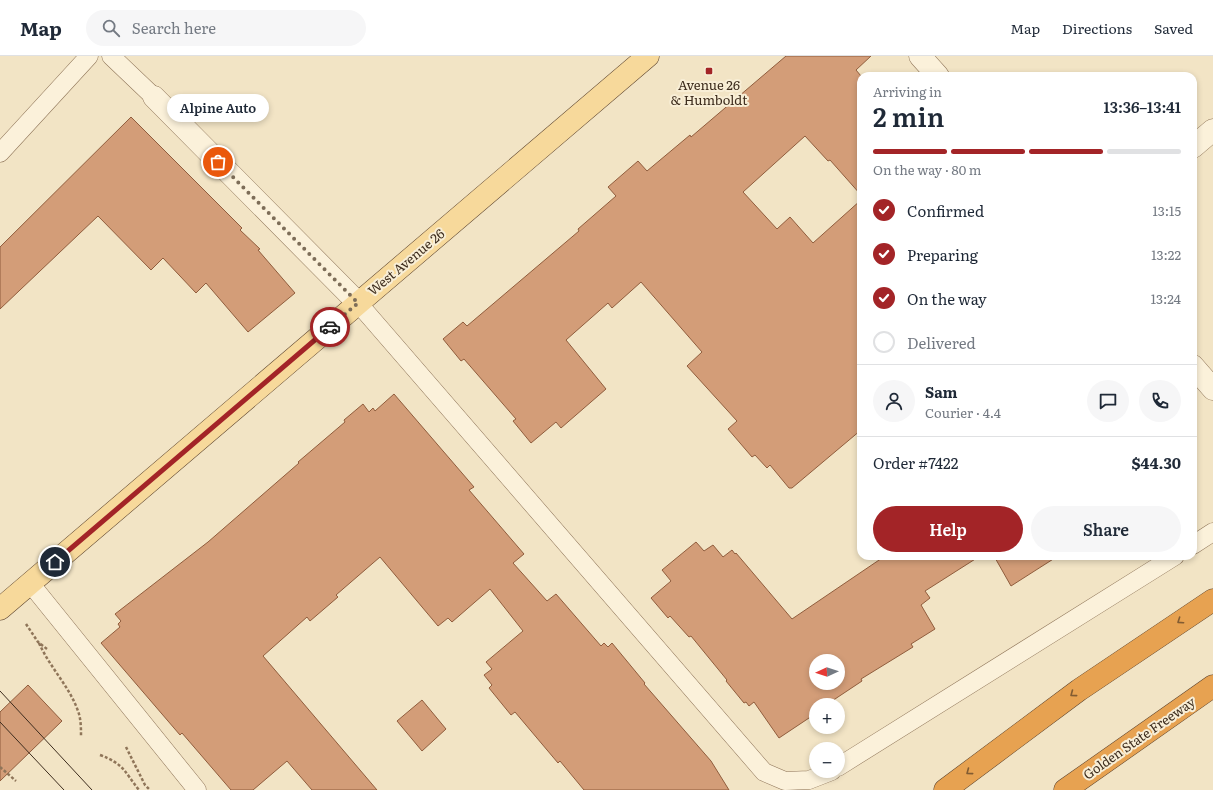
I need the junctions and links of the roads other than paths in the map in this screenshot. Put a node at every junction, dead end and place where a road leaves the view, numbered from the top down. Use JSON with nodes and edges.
{"nodes":[{"id":1,"x":89,"y":56,"type":"edge"},
{"id":2,"x":111,"y":56,"type":"edge"},
{"id":3,"x":648,"y":56,"type":"edge"},
{"id":4,"x":920,"y":56,"type":"edge"},
{"id":5,"x":934,"y":72,"type":"edge"},
{"id":6,"x":154,"y":97,"type":"joint"},
{"id":7,"x":1213,"y":130,"type":"edge"},
{"id":8,"x":1197,"y":144,"type":"edge"},
{"id":9,"x":0,"y":153,"type":"edge"},
{"id":10,"x":358,"y":303,"type":"junction"},
{"id":11,"x":1197,"y":371,"type":"edge"},
{"id":12,"x":1213,"y":389,"type":"edge"},
{"id":13,"x":1213,"y":532,"type":"edge"},
{"id":14,"x":1197,"y":542,"type":"edge"},
{"id":15,"x":1169,"y":560,"type":"edge"},
{"id":16,"x":30,"y":583,"type":"junction"},
{"id":17,"x":1213,"y":600,"type":"edge"},
{"id":18,"x":0,"y":609,"type":"edge"},
{"id":19,"x":1213,"y":686,"type":"edge"},
{"id":20,"x":845,"y":763,"type":"edge"},
{"id":21,"x":814,"y":778,"type":"edge"},
{"id":22,"x":774,"y":784,"type":"edge"},
{"id":23,"x":197,"y":790,"type":"edge"},
{"id":24,"x":945,"y":790,"type":"edge"},
{"id":25,"x":1065,"y":790,"type":"edge"}],
"edges":[{"from":1,"to":9,"type":"lane"},
{"from":2,"to":6,"type":"lane"},
{"from":3,"to":10,"type":"main road","name":"West Avenue 26"},
{"from":4,"to":5,"type":"street"},
{"from":6,"to":10,"type":"street"},
{"from":7,"to":8,"type":"street"},
{"from":10,"to":16,"type":"main road","name":"West Avenue 26"},
{"from":10,"to":22,"type":"lane"},
{"from":11,"to":12,"type":"street"},
{"from":13,"to":14,"type":"lane"},
{"from":15,"to":20,"type":"lane"},
{"from":16,"to":18,"type":"main road","name":"West Avenue 26"},
{"from":16,"to":23,"type":"lane"},
{"from":17,"to":24,"type":"highway","one_way":true},
{"from":19,"to":25,"type":"highway","name":"Golden State Freeway"},
{"from":21,"to":22,"type":"lane"}]}
